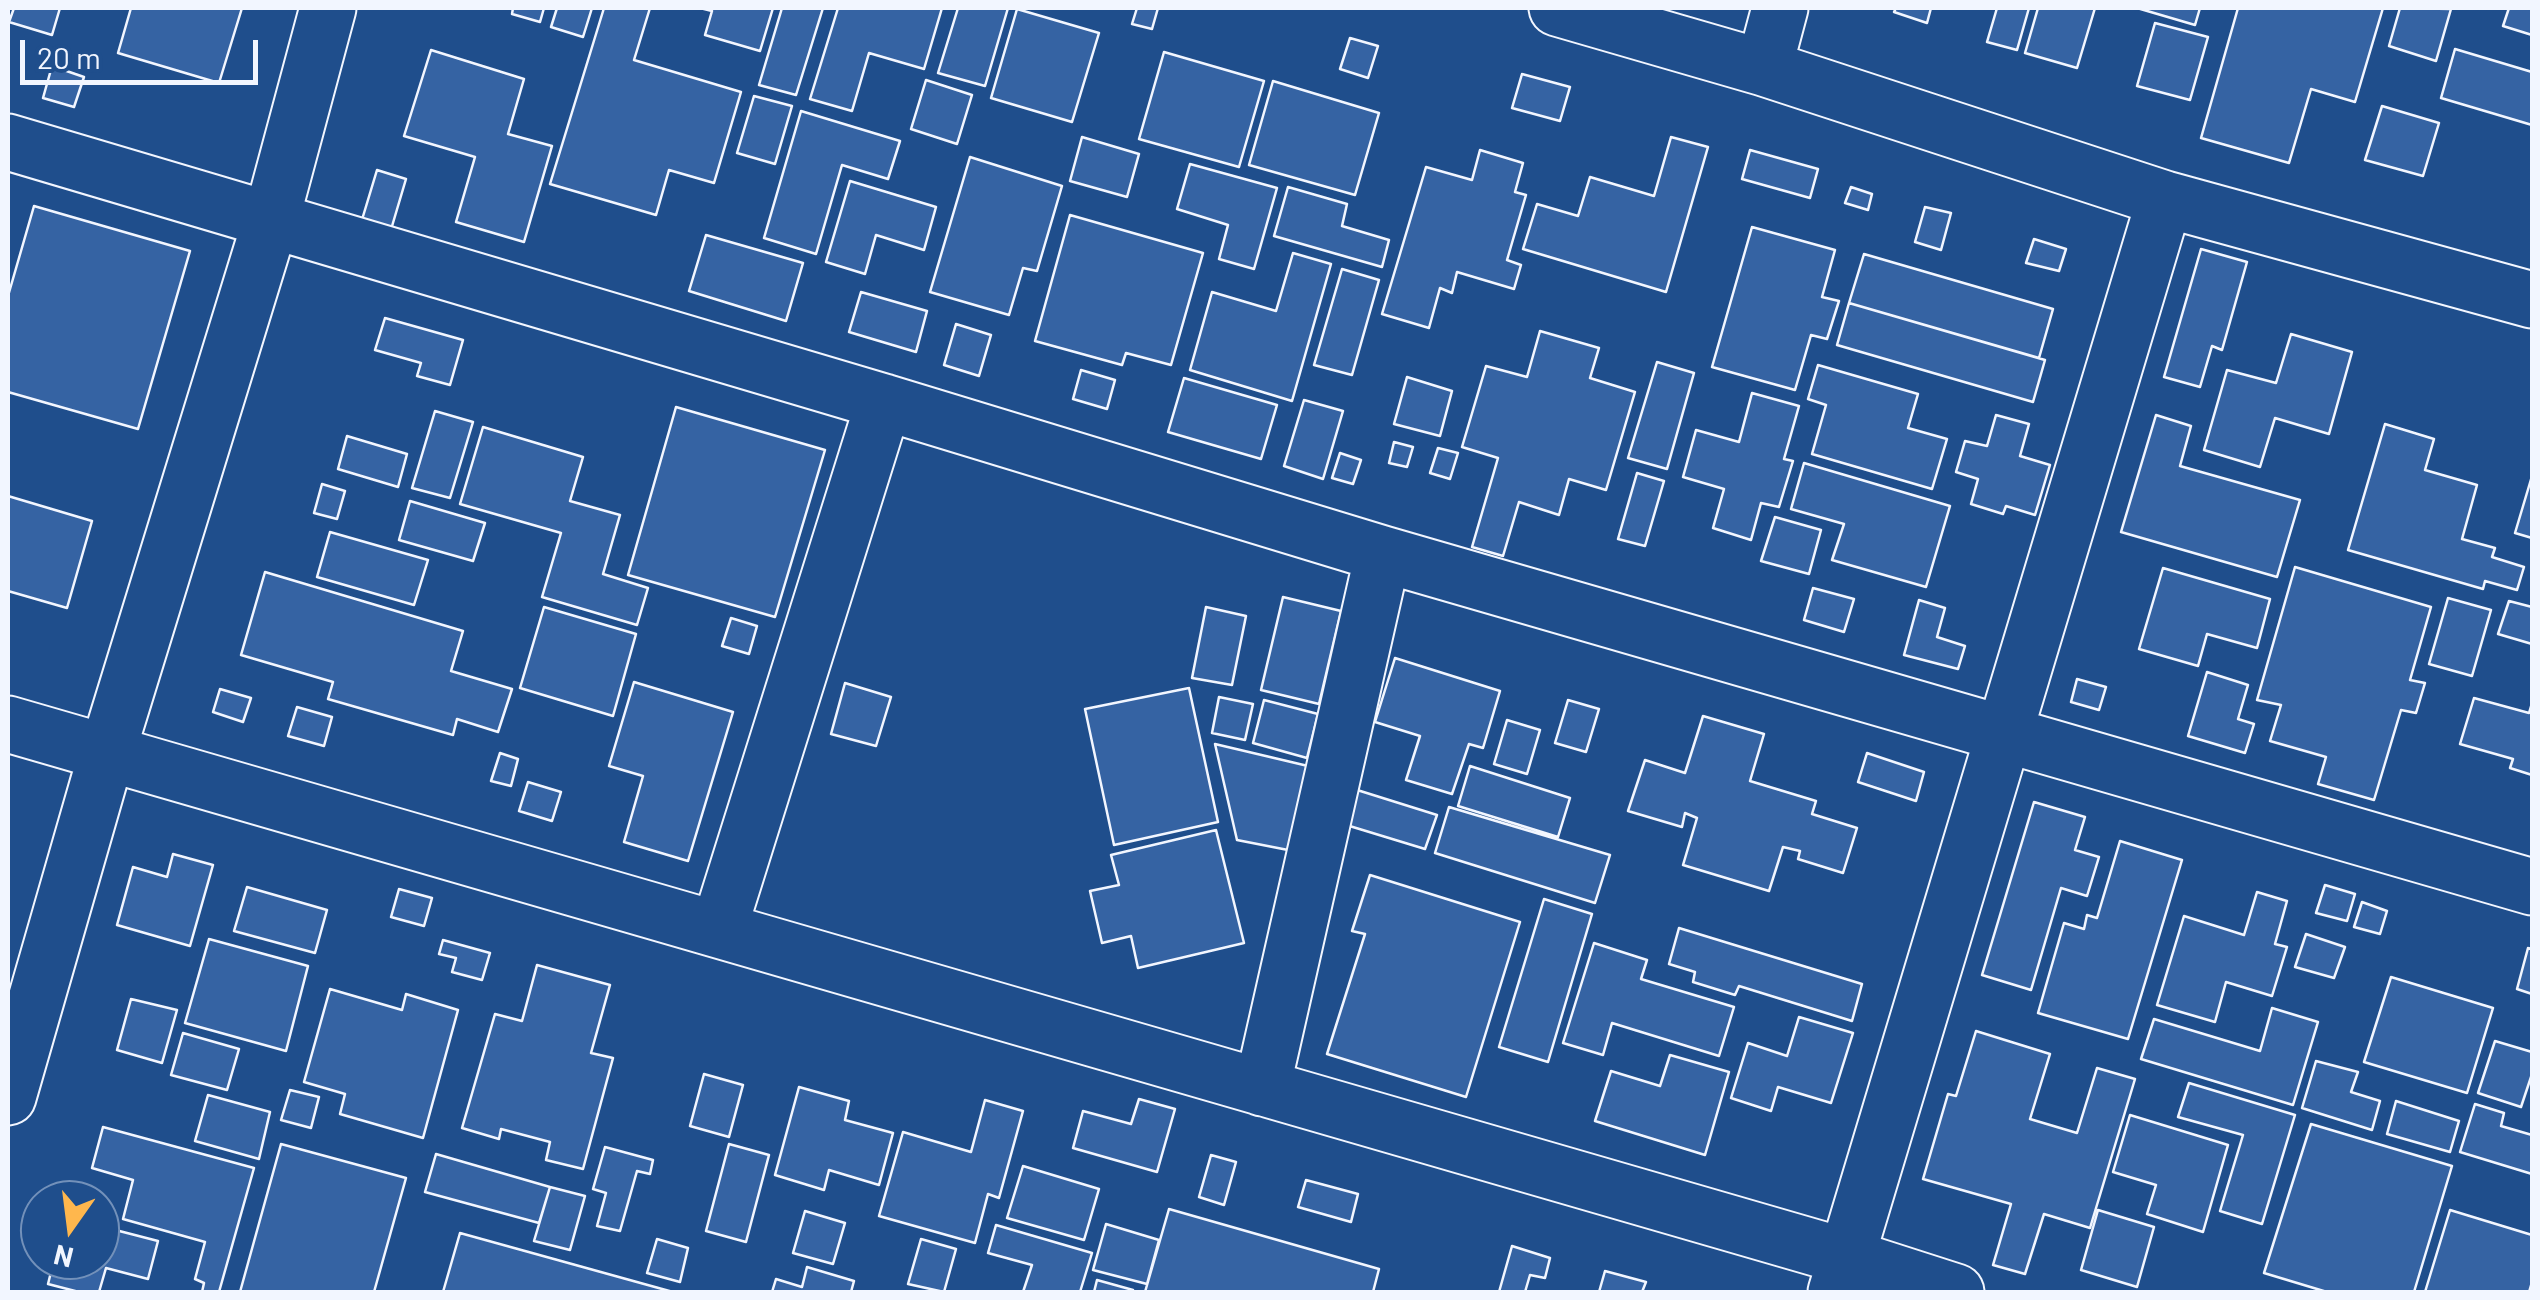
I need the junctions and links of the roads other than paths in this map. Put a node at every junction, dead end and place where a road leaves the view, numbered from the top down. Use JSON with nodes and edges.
{"nodes":[{"id":1,"x":328,"y":8,"type":"edge"},
{"id":2,"x":1557,"y":8,"type":"edge"},
{"id":3,"x":1780,"y":8,"type":"edge"},
{"id":4,"x":1764,"y":68,"type":"junction"},
{"id":5,"x":8,"y":142,"type":"edge"},
{"id":6,"x":2165,"y":199,"type":"junction"},
{"id":7,"x":270,"y":220,"type":"junction"},
{"id":8,"x":2532,"y":300,"type":"edge"},
{"id":9,"x":884,"y":402,"type":"junction"},
{"id":10,"x":1383,"y":554,"type":"junction"},
{"id":11,"x":8,"y":724,"type":"edge"},
{"id":12,"x":2005,"y":735,"type":"junction"},
{"id":13,"x":106,"y":752,"type":"junction"},
{"id":14,"x":2532,"y":888,"type":"edge"},
{"id":15,"x":718,"y":928,"type":"junction"},
{"id":16,"x":1262,"y":1088,"type":"junction"},
{"id":17,"x":8,"y":1097,"type":"edge"},
{"id":18,"x":1842,"y":1274,"type":"edge"},
{"id":19,"x":1956,"y":1292,"type":"edge"}],
"edges":[{"from":1,"to":7,"type":"street"},
{"from":2,"to":4,"type":"street"},
{"from":3,"to":4,"type":"street"},
{"from":4,"to":6,"type":"street"},
{"from":5,"to":7,"type":"street"},
{"from":6,"to":8,"type":"street"},
{"from":6,"to":12,"type":"street"},
{"from":7,"to":9,"type":"street"},
{"from":7,"to":13,"type":"street"},
{"from":9,"to":10,"type":"street"},
{"from":9,"to":15,"type":"street"},
{"from":10,"to":12,"type":"street"},
{"from":10,"to":16,"type":"street"},
{"from":11,"to":13,"type":"street"},
{"from":12,"to":14,"type":"street"},
{"from":12,"to":18,"type":"street"},
{"from":13,"to":15,"type":"street"},
{"from":13,"to":17,"type":"street"},
{"from":15,"to":16,"type":"street"},
{"from":16,"to":18,"type":"street"},
{"from":18,"to":19,"type":"street"}]}
